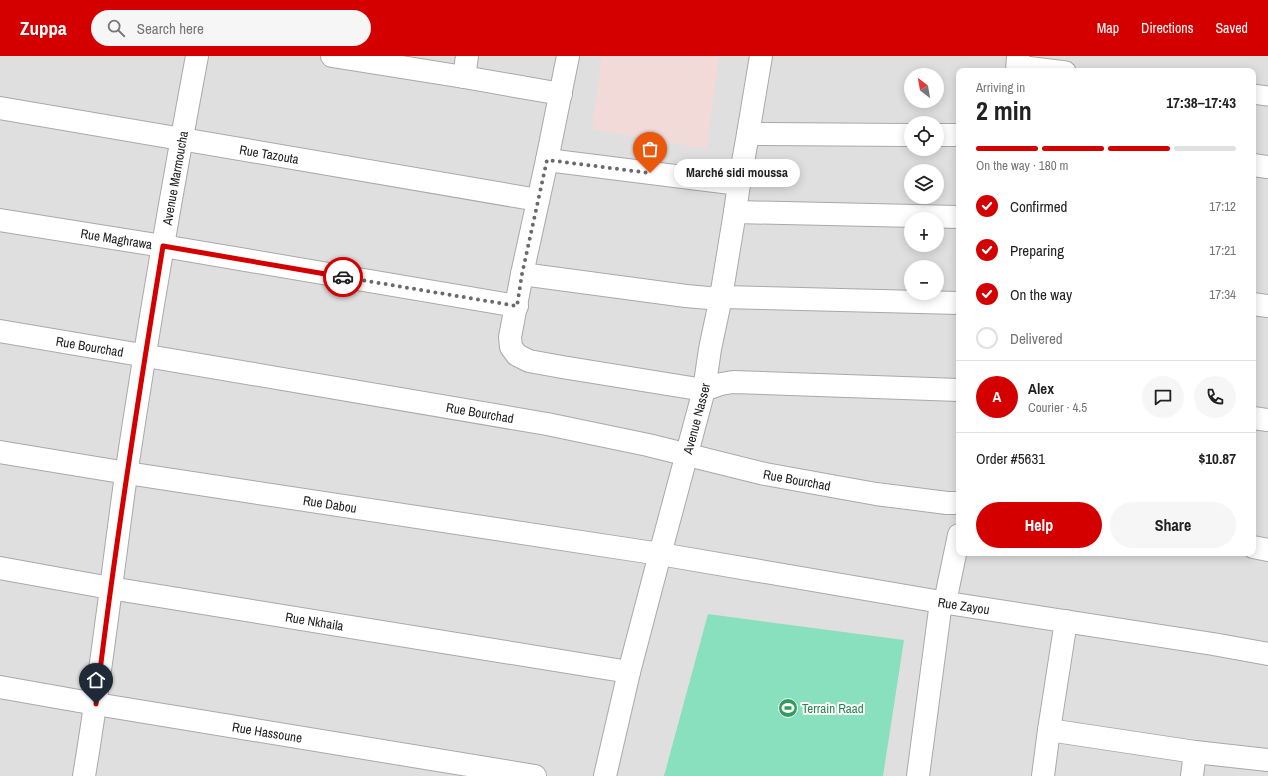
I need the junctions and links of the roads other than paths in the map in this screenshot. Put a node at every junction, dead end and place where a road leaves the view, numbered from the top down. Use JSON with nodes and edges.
{"nodes":[{"id":1,"x":198,"y":56,"type":"edge"},
{"id":2,"x":332,"y":56,"type":"edge"},
{"id":3,"x":568,"y":56,"type":"edge"},
{"id":4,"x":760,"y":56,"type":"edge"},
{"id":5,"x":1017,"y":64,"type":"edge"},
{"id":6,"x":466,"y":66,"type":"edge"},
{"id":7,"x":1045,"y":68,"type":"edge"},
{"id":8,"x":561,"y":94,"type":"junction"},
{"id":9,"x":1256,"y":94,"type":"edge"},
{"id":10,"x":1268,"y":96,"type":"edge"},
{"id":11,"x":0,"y":108,"type":"edge"},
{"id":12,"x":748,"y":134,"type":"junction"},
{"id":13,"x":904,"y":135,"type":"edge"},
{"id":14,"x":944,"y":135,"type":"edge"},
{"id":15,"x":956,"y":135,"type":"edge"},
{"id":16,"x":182,"y":138,"type":"junction"},
{"id":17,"x":547,"y":160,"type":"junction"},
{"id":18,"x":1256,"y":165,"type":"edge"},
{"id":19,"x":1268,"y":166,"type":"edge"},
{"id":20,"x":739,"y":184,"type":"junction"},
{"id":21,"x":538,"y":200,"type":"junction"},
{"id":22,"x":735,"y":212,"type":"junction"},
{"id":23,"x":956,"y":217,"type":"edge"},
{"id":24,"x":0,"y":220,"type":"edge"},
{"id":25,"x":163,"y":246,"type":"junction"},
{"id":26,"x":522,"y":274,"type":"junction"},
{"id":27,"x":721,"y":297,"type":"junction"},
{"id":28,"x":956,"y":303,"type":"edge"},
{"id":29,"x":1256,"y":304,"type":"edge"},
{"id":30,"x":517,"y":306,"type":"junction"},
{"id":31,"x":1268,"y":306,"type":"edge"},
{"id":32,"x":0,"y":330,"type":"edge"},
{"id":33,"x":145,"y":355,"type":"junction"},
{"id":34,"x":704,"y":390,"type":"junction"},
{"id":35,"x":956,"y":390,"type":"edge"},
{"id":36,"x":1256,"y":418,"type":"edge"},
{"id":37,"x":1268,"y":420,"type":"edge"},
{"id":38,"x":0,"y":452,"type":"edge"},
{"id":39,"x":686,"y":455,"type":"junction"},
{"id":40,"x":127,"y":473,"type":"junction"},
{"id":41,"x":956,"y":503,"type":"edge"},
{"id":42,"x":956,"y":548,"type":"edge"},
{"id":43,"x":1256,"y":548,"type":"edge"},
{"id":44,"x":1268,"y":550,"type":"edge"},
{"id":45,"x":660,"y":554,"type":"junction"},
{"id":46,"x":0,"y":568,"type":"edge"},
{"id":47,"x":110,"y":588,"type":"junction"},
{"id":48,"x":943,"y":602,"type":"junction"},
{"id":49,"x":1066,"y":621,"type":"junction"},
{"id":50,"x":1268,"y":654,"type":"edge"},
{"id":51,"x":629,"y":672,"type":"junction"},
{"id":52,"x":0,"y":687,"type":"edge"},
{"id":53,"x":96,"y":704,"type":"junction"},
{"id":54,"x":1049,"y":730,"type":"junction"},
{"id":55,"x":1195,"y":752,"type":"junction"},
{"id":56,"x":1268,"y":760,"type":"edge"},
{"id":57,"x":84,"y":776,"type":"edge"},
{"id":58,"x":535,"y":776,"type":"edge"},
{"id":59,"x":605,"y":776,"type":"edge"},
{"id":60,"x":918,"y":776,"type":"edge"},
{"id":61,"x":1043,"y":776,"type":"edge"},
{"id":62,"x":1192,"y":776,"type":"edge"}],
"edges":[{"from":1,"to":16,"type":"street","name":"Avenue Marmoucha"},
{"from":2,"to":6,"type":"street"},
{"from":3,"to":8,"type":"street"},
{"from":4,"to":12,"type":"street","name":"Avenue Nasser"},
{"from":5,"to":7,"type":"street"},
{"from":6,"to":8,"type":"street"},
{"from":8,"to":17,"type":"street"},
{"from":9,"to":10,"type":"street"},
{"from":11,"to":16,"type":"street","name":"Rue Tazouta"},
{"from":12,"to":13,"type":"street"},
{"from":12,"to":20,"type":"street","name":"Avenue Nasser"},
{"from":14,"to":15,"type":"street"},
{"from":16,"to":21,"type":"street","name":"Rue Tazouta"},
{"from":16,"to":25,"type":"street","name":"Avenue Marmoucha"},
{"from":17,"to":20,"type":"street"},
{"from":17,"to":21,"type":"street"},
{"from":18,"to":19,"type":"street"},
{"from":20,"to":22,"type":"street","name":"Avenue Nasser"},
{"from":21,"to":26,"type":"street"},
{"from":22,"to":23,"type":"street"},
{"from":22,"to":27,"type":"street","name":"Avenue Nasser"},
{"from":24,"to":25,"type":"street","name":"Rue Maghrawa"},
{"from":25,"to":30,"type":"street","name":"Rue Maghrawa"},
{"from":25,"to":33,"type":"street","name":"Avenue Marmoucha"},
{"from":26,"to":27,"type":"street"},
{"from":26,"to":30,"type":"street"},
{"from":27,"to":28,"type":"street"},
{"from":27,"to":34,"type":"street","name":"Avenue Nasser"},
{"from":29,"to":31,"type":"street"},
{"from":30,"to":34,"type":"street"},
{"from":32,"to":33,"type":"street","name":"Rue Bourchad"},
{"from":33,"to":39,"type":"street","name":"Rue Bourchad"},
{"from":33,"to":40,"type":"street","name":"Avenue Marmoucha"},
{"from":34,"to":35,"type":"street"},
{"from":34,"to":39,"type":"street","name":"Avenue Nasser"},
{"from":36,"to":37,"type":"street"},
{"from":38,"to":40,"type":"street","name":"Rue Dabou"},
{"from":39,"to":41,"type":"street","name":"Rue Bourchad"},
{"from":39,"to":45,"type":"street","name":"Avenue Nasser"},
{"from":40,"to":45,"type":"street","name":"Rue Dabou"},
{"from":40,"to":47,"type":"street","name":"Avenue Marmoucha"},
{"from":42,"to":48,"type":"street"},
{"from":43,"to":44,"type":"street"},
{"from":45,"to":48,"type":"street","name":"Rue Zayou"},
{"from":45,"to":51,"type":"street","name":"Avenue Nasser"},
{"from":46,"to":47,"type":"street","name":"Rue Nkhaila"},
{"from":47,"to":51,"type":"street","name":"Rue Nkhaila"},
{"from":47,"to":53,"type":"street","name":"Avenue Marmoucha"},
{"from":48,"to":49,"type":"street","name":"Rue Zayou"},
{"from":48,"to":60,"type":"street"},
{"from":49,"to":50,"type":"street","name":"Rue Zayou"},
{"from":49,"to":54,"type":"street"},
{"from":51,"to":59,"type":"street","name":"Avenue Nasser"},
{"from":52,"to":53,"type":"street","name":"Rue Hassoune"},
{"from":53,"to":57,"type":"street","name":"Avenue Marmoucha"},
{"from":53,"to":58,"type":"street","name":"Rue Hassoune"},
{"from":54,"to":55,"type":"street"},
{"from":54,"to":61,"type":"street"},
{"from":55,"to":56,"type":"street"},
{"from":55,"to":62,"type":"street"}]}
